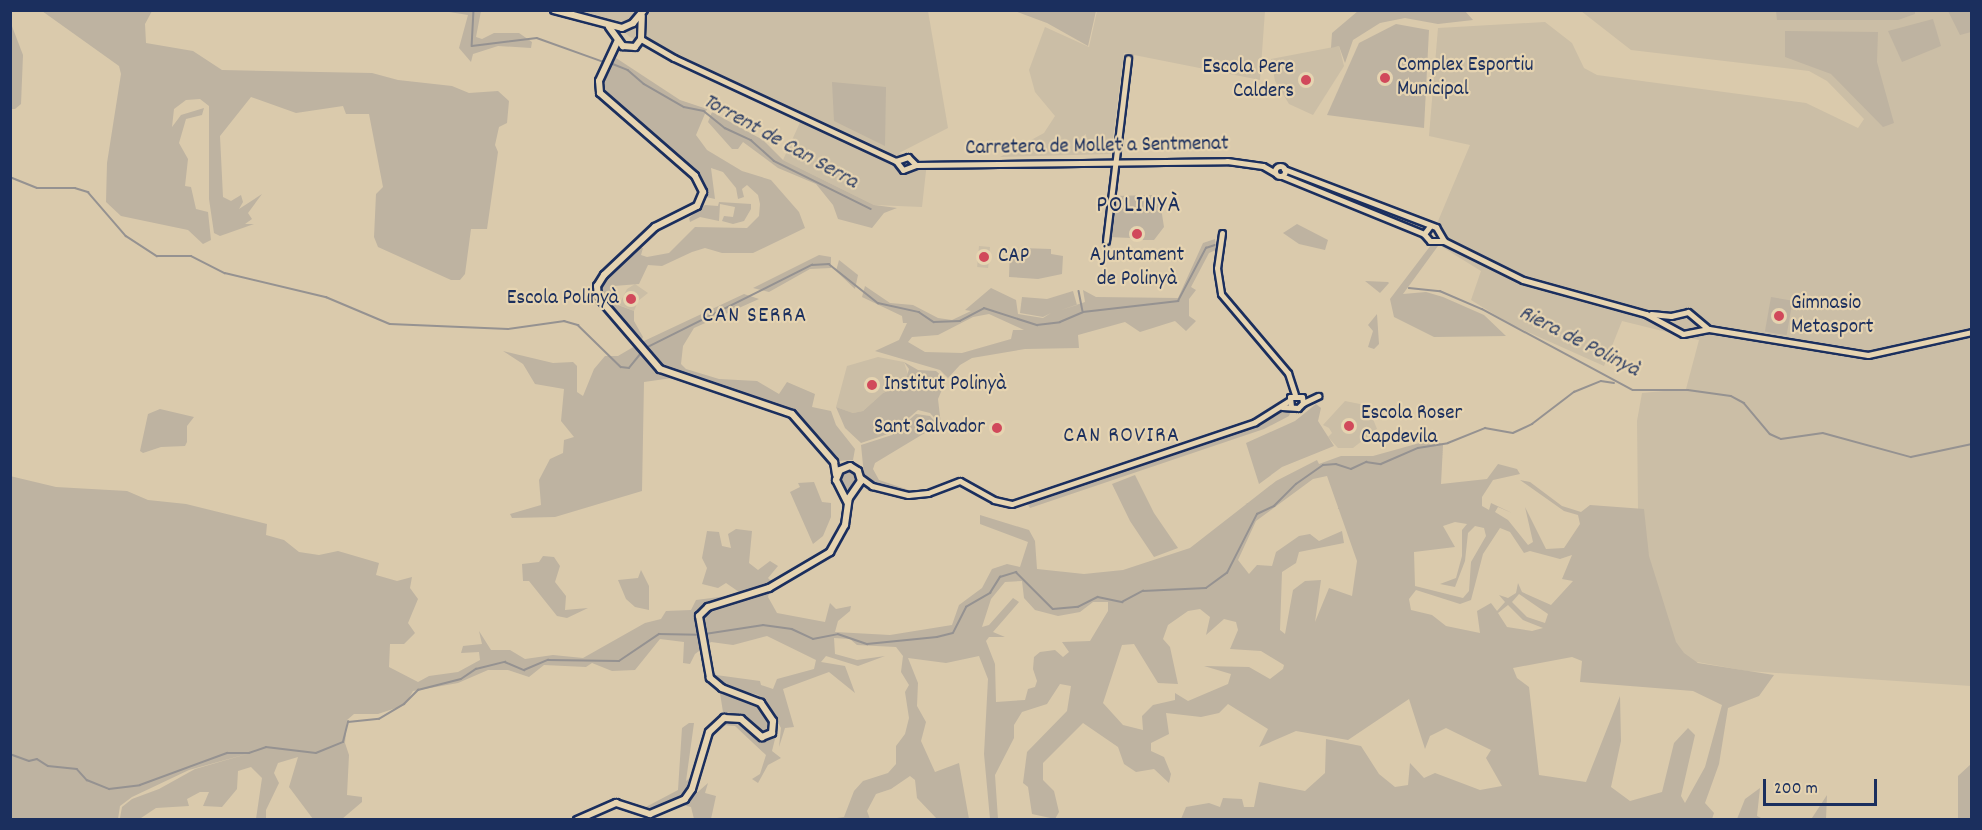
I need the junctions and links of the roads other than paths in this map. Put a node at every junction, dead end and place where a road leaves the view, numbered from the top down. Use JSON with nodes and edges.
{"nodes":[{"id":1,"x":554,"y":10,"type":"edge"},
{"id":2,"x":643,"y":11,"type":"edge"},
{"id":3,"x":626,"y":26,"type":"junction"},
{"id":4,"x":609,"y":27,"type":"junction"},
{"id":5,"x":639,"y":31,"type":"junction"},
{"id":6,"x":618,"y":38,"type":"junction"},
{"id":7,"x":641,"y":39,"type":"junction"},
{"id":8,"x":635,"y":47,"type":"junction"},
{"id":9,"x":650,"y":47,"type":"junction"},
{"id":10,"x":626,"y":48,"type":"junction"},
{"id":11,"x":612,"y":58,"type":"junction"},
{"id":12,"x":1128,"y":58,"type":"dead end"},
{"id":13,"x":898,"y":161,"type":"junction"},
{"id":14,"x":1114,"y":163,"type":"junction"},
{"id":15,"x":913,"y":165,"type":"junction"},
{"id":16,"x":1284,"y":169,"type":"junction"},
{"id":17,"x":1273,"y":170,"type":"junction"},
{"id":18,"x":1282,"y":176,"type":"junction"},
{"id":19,"x":1430,"y":226,"type":"junction"},
{"id":20,"x":1222,"y":232,"type":"dead end"},
{"id":21,"x":1424,"y":234,"type":"junction"},
{"id":22,"x":1438,"y":237,"type":"junction"},
{"id":23,"x":1106,"y":241,"type":"dead end"},
{"id":24,"x":1646,"y":314,"type":"junction"},
{"id":25,"x":1677,"y":316,"type":"junction"},
{"id":26,"x":1696,"y":321,"type":"junction"},
{"id":27,"x":1675,"y":328,"type":"junction"},
{"id":28,"x":1709,"y":329,"type":"junction"},
{"id":29,"x":1694,"y":330,"type":"junction"},
{"id":30,"x":1971,"y":332,"type":"edge"},
{"id":31,"x":1295,"y":394,"type":"junction"},
{"id":32,"x":1290,"y":404,"type":"junction"},
{"id":33,"x":834,"y":462,"type":"junction"},
{"id":34,"x":845,"y":467,"type":"junction"},
{"id":35,"x":836,"y":475,"type":"junction"},
{"id":36,"x":861,"y":478,"type":"junction"},
{"id":37,"x":872,"y":486,"type":"junction"},
{"id":38,"x":856,"y":489,"type":"junction"},
{"id":39,"x":841,"y":490,"type":"junction"},
{"id":40,"x":848,"y":502,"type":"junction"},
{"id":41,"x":577,"y":819,"type":"edge"}],
"edges":[{"from":1,"to":4,"type":"main road"},
{"from":2,"to":3,"type":"main road"},
{"from":2,"to":5,"type":"main road"},
{"from":3,"to":4,"type":"main road"},
{"from":3,"to":5,"type":"main road"},
{"from":3,"to":6,"type":"main road"},
{"from":4,"to":6,"type":"main road"},
{"from":5,"to":7,"type":"main road"},
{"from":6,"to":10,"type":"main road"},
{"from":6,"to":11,"type":"main road"},
{"from":7,"to":8,"type":"main road"},
{"from":7,"to":9,"type":"street"},
{"from":8,"to":9,"type":"street"},
{"from":8,"to":10,"type":"main road"},
{"from":9,"to":13,"type":"street","name":"Carretera de Mollet a Sentmenat"},
{"from":10,"to":11,"type":"main road"},
{"from":11,"to":33,"type":"main road"},
{"from":12,"to":14,"type":"street"},
{"from":13,"to":15,"type":"street","name":"Carretera de Mollet a Sentmenat"},
{"from":13,"to":15,"type":"street","name":"Carretera de Mollet a Sentmenat"},
{"from":14,"to":15,"type":"street","name":"Carretera de Mollet a Sentmenat"},
{"from":14,"to":17,"type":"street","name":"Carretera de Mollet a Sentmenat"},
{"from":14,"to":23,"type":"street"},
{"from":16,"to":17,"type":"street","name":"Carretera de Mollet a Sentmenat"},
{"from":16,"to":18,"type":"street"},
{"from":16,"to":19,"type":"street","name":"Carretera de Mollet a Sentmenat"},
{"from":17,"to":18,"type":"street","name":"Carretera de Mollet a Sentmenat"},
{"from":18,"to":21,"type":"street","name":"Carretera de Mollet a Sentmenat"},
{"from":19,"to":21,"type":"street"},
{"from":19,"to":22,"type":"street","name":"Carretera de Mollet a Sentmenat"},
{"from":20,"to":31,"type":"street"},
{"from":21,"to":22,"type":"street","name":"Carretera de Mollet a Sentmenat"},
{"from":22,"to":24,"type":"street"},
{"from":24,"to":25,"type":"street"},
{"from":24,"to":27,"type":"street"},
{"from":25,"to":26,"type":"street"},
{"from":25,"to":27,"type":"street"},
{"from":26,"to":28,"type":"street"},
{"from":26,"to":29,"type":"street"},
{"from":27,"to":29,"type":"street"},
{"from":28,"to":29,"type":"street"},
{"from":28,"to":30,"type":"street"},
{"from":31,"to":32,"type":"street"},
{"from":31,"to":32,"type":"street"},
{"from":32,"to":37,"type":"street"},
{"from":33,"to":34,"type":"main road"},
{"from":33,"to":35,"type":"main road"},
{"from":34,"to":35,"type":"main road"},
{"from":34,"to":36,"type":"main road"},
{"from":35,"to":39,"type":"main road"},
{"from":36,"to":37,"type":"street"},
{"from":36,"to":38,"type":"main road"},
{"from":37,"to":38,"type":"street"},
{"from":38,"to":39,"type":"main road"},
{"from":38,"to":40,"type":"main road"},
{"from":39,"to":40,"type":"main road"},
{"from":40,"to":41,"type":"main road"}]}
